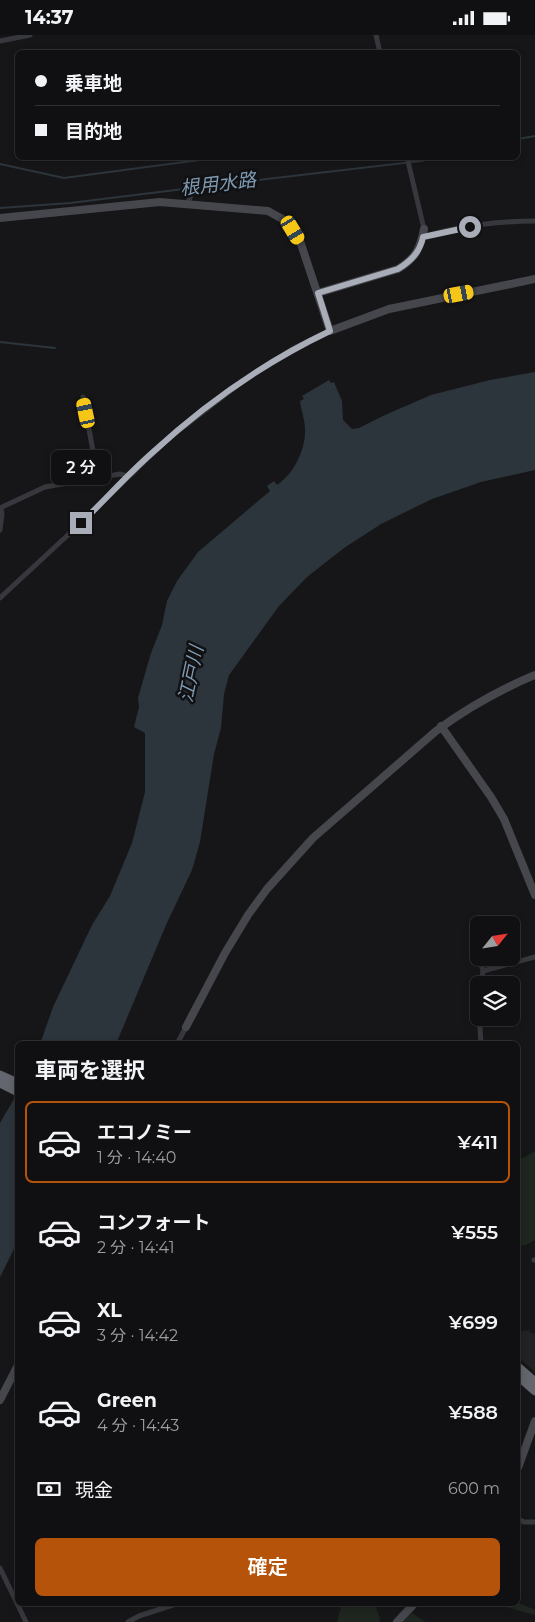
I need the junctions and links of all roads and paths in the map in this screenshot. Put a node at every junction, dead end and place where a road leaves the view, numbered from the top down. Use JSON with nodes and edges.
{"nodes":[{"id":1,"x":30,"y":35,"type":"edge"},
{"id":2,"x":376,"y":35,"type":"edge"},
{"id":3,"x":0,"y":41,"type":"edge"},
{"id":4,"x":379,"y":50,"type":"edge"},
{"id":5,"x":408,"y":160,"type":"edge"},
{"id":6,"x":196,"y":185,"type":"dead end"},
{"id":7,"x":187,"y":204,"type":"junction"},
{"id":8,"x":0,"y":218,"type":"edge"},
{"id":9,"x":535,"y":221,"type":"edge"},
{"id":10,"x":423,"y":233,"type":"junction"},
{"id":11,"x":535,"y":279,"type":"edge"},
{"id":12,"x":318,"y":293,"type":"junction"},
{"id":13,"x":330,"y":331,"type":"junction"},
{"id":14,"x":83,"y":397,"type":"dead end"},
{"id":15,"x":128,"y":477,"type":"junction"},
{"id":16,"x":98,"y":478,"type":"junction"},
{"id":17,"x":1,"y":508,"type":"edge"},
{"id":18,"x":0,"y":531,"type":"edge"},
{"id":19,"x":0,"y":598,"type":"edge"},
{"id":20,"x":535,"y":675,"type":"edge"},
{"id":21,"x":441,"y":726,"type":"junction"},
{"id":22,"x":535,"y":895,"type":"edge"},
{"id":23,"x":535,"y":957,"type":"edge"},
{"id":24,"x":482,"y":966,"type":"edge"},
{"id":25,"x":483,"y":971,"type":"junction"},
{"id":26,"x":482,"y":976,"type":"edge"},
{"id":27,"x":479,"y":1026,"type":"edge"},
{"id":28,"x":186,"y":1027,"type":"joint"},
{"id":29,"x":179,"y":1041,"type":"edge"},
{"id":30,"x":480,"y":1041,"type":"edge"},
{"id":31,"x":0,"y":1075,"type":"edge"},
{"id":32,"x":15,"y":1082,"type":"edge"},
{"id":33,"x":0,"y":1083,"type":"edge"},
{"id":34,"x":15,"y":1090,"type":"edge"},
{"id":35,"x":520,"y":1369,"type":"edge"},
{"id":36,"x":15,"y":1371,"type":"edge"},
{"id":37,"x":520,"y":1378,"type":"edge"},
{"id":38,"x":535,"y":1381,"type":"edge"},
{"id":39,"x":535,"y":1391,"type":"edge"},
{"id":40,"x":0,"y":1400,"type":"edge"},
{"id":41,"x":535,"y":1421,"type":"edge"},
{"id":42,"x":520,"y":1462,"type":"edge"},
{"id":43,"x":520,"y":1520,"type":"edge"},
{"id":44,"x":535,"y":1522,"type":"edge"},
{"id":45,"x":0,"y":1568,"type":"edge"},
{"id":46,"x":15,"y":1601,"type":"edge"},
{"id":47,"x":18,"y":1606,"type":"edge"},
{"id":48,"x":169,"y":1606,"type":"edge"},
{"id":49,"x":412,"y":1606,"type":"edge"},
{"id":50,"x":26,"y":1622,"type":"edge"},
{"id":51,"x":128,"y":1622,"type":"edge"},
{"id":52,"x":397,"y":1622,"type":"edge"}],
"edges":[{"from":1,"to":3,"type":"street"},
{"from":2,"to":4,"type":"street"},
{"from":5,"to":10,"type":"street"},
{"from":6,"to":7,"type":"street"},
{"from":7,"to":8,"type":"street"},
{"from":7,"to":12,"type":"street"},
{"from":9,"to":10,"type":"street"},
{"from":10,"to":12,"type":"street"},
{"from":11,"to":13,"type":"street"},
{"from":12,"to":13,"type":"street"},
{"from":13,"to":15,"type":"street"},
{"from":14,"to":16,"type":"street"},
{"from":15,"to":16,"type":"street"},
{"from":15,"to":19,"type":"street"},
{"from":16,"to":17,"type":"street"},
{"from":17,"to":18,"type":"street"},
{"from":20,"to":21,"type":"street"},
{"from":21,"to":22,"type":"street"},
{"from":21,"to":28,"type":"street"},
{"from":23,"to":25,"type":"street"},
{"from":24,"to":25,"type":"street"},
{"from":25,"to":26,"type":"street"},
{"from":27,"to":30,"type":"street"},
{"from":28,"to":29,"type":"street"},
{"from":31,"to":32,"type":"highway"},
{"from":33,"to":34,"type":"highway"},
{"from":35,"to":38,"type":"highway"},
{"from":36,"to":40,"type":"street"},
{"from":37,"to":39,"type":"highway"},
{"from":41,"to":42,"type":"street"},
{"from":43,"to":44,"type":"street"},
{"from":45,"to":46,"type":"street"},
{"from":47,"to":50,"type":"street"},
{"from":48,"to":51,"type":"street"},
{"from":49,"to":52,"type":"street"}]}
